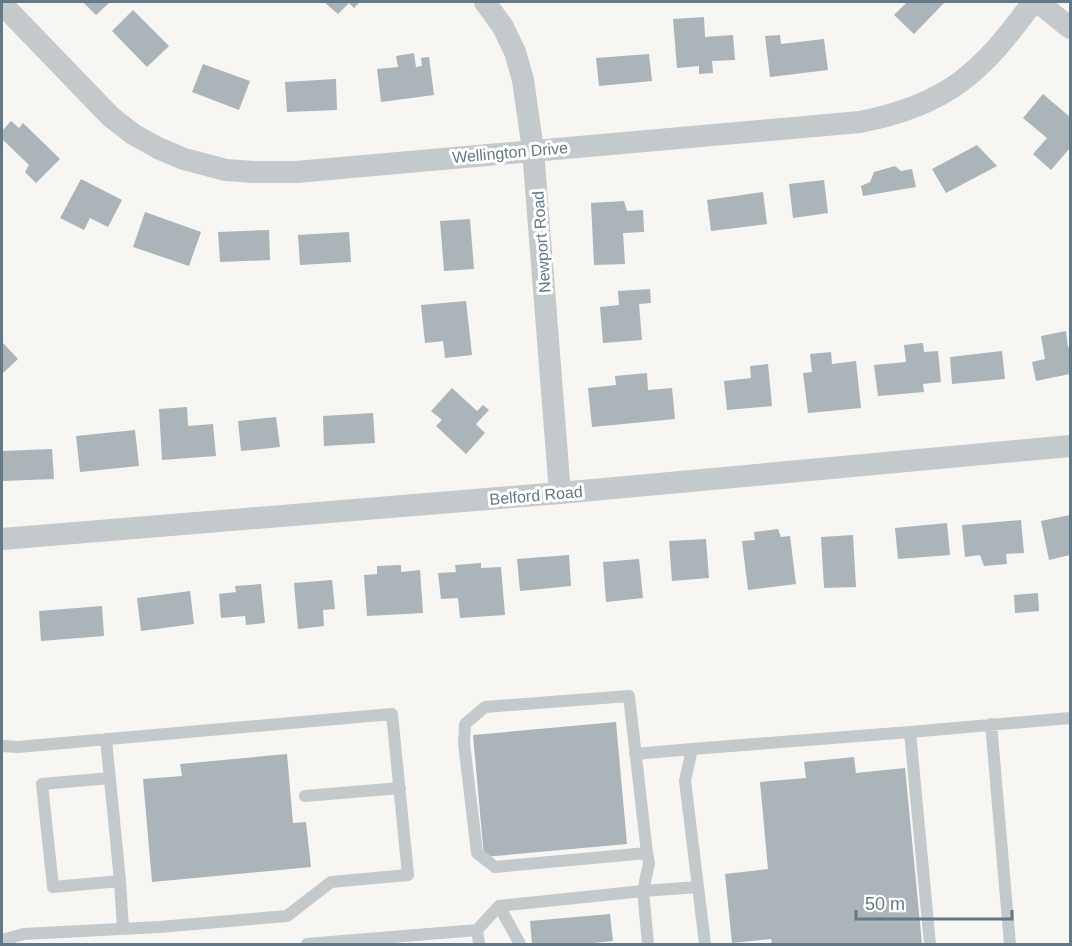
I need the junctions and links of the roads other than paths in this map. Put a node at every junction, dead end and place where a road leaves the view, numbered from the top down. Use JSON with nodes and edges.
{"nodes":[{"id":1,"x":485,"y":2,"type":"edge"},
{"id":2,"x":1033,"y":2,"type":"edge"},
{"id":3,"x":1038,"y":2,"type":"edge"},
{"id":4,"x":2,"y":4,"type":"edge"},
{"id":5,"x":1071,"y":28,"type":"edge"},
{"id":6,"x":533,"y":150,"type":"junction"},
{"id":7,"x":1071,"y":446,"type":"edge"},
{"id":8,"x":560,"y":493,"type":"junction"},
{"id":9,"x":2,"y":539,"type":"edge"},
{"id":10,"x":1071,"y":718,"type":"edge"},
{"id":11,"x":991,"y":724,"type":"junction"},
{"id":12,"x":910,"y":732,"type":"junction"},
{"id":13,"x":106,"y":739,"type":"junction"},
{"id":14,"x":2,"y":746,"type":"edge"},
{"id":15,"x":692,"y":749,"type":"junction"},
{"id":16,"x":636,"y":754,"type":"junction"},
{"id":17,"x":110,"y":778,"type":"junction"},
{"id":18,"x":400,"y":788,"type":"junction"},
{"id":19,"x":305,"y":796,"type":"dead end"},
{"id":20,"x":647,"y":853,"type":"junction"},
{"id":21,"x":120,"y":881,"type":"junction"},
{"id":22,"x":698,"y":887,"type":"junction"},
{"id":23,"x":643,"y":891,"type":"junction"},
{"id":24,"x":499,"y":906,"type":"junction"},
{"id":25,"x":123,"y":929,"type":"junction"},
{"id":26,"x":477,"y":930,"type":"junction"},
{"id":27,"x":435,"y":939,"type":"edge"},
{"id":28,"x":2,"y":940,"type":"edge"},
{"id":29,"x":313,"y":944,"type":"edge"},
{"id":30,"x":479,"y":945,"type":"edge"},
{"id":31,"x":520,"y":945,"type":"edge"},
{"id":32,"x":648,"y":945,"type":"edge"},
{"id":33,"x":705,"y":945,"type":"edge"},
{"id":34,"x":930,"y":945,"type":"edge"},
{"id":35,"x":1010,"y":945,"type":"edge"}],
"edges":[{"from":1,"to":6,"type":"street","name":"Newport Road"},
{"from":2,"to":6,"type":"street","name":"Wellington Drive"},
{"from":3,"to":5,"type":"street"},
{"from":4,"to":6,"type":"street","name":"Wellington Drive"},
{"from":6,"to":8,"type":"street","name":"Newport Road"},
{"from":7,"to":8,"type":"street","name":"Belford Road"},
{"from":8,"to":9,"type":"street","name":"Belford Road"},
{"from":10,"to":11,"type":"lane"},
{"from":11,"to":12,"type":"lane"},
{"from":11,"to":35,"type":"lane"},
{"from":12,"to":15,"type":"lane"},
{"from":12,"to":34,"type":"lane"},
{"from":13,"to":14,"type":"lane"},
{"from":13,"to":17,"type":"lane"},
{"from":13,"to":18,"type":"lane"},
{"from":15,"to":16,"type":"lane"},
{"from":15,"to":22,"type":"lane"},
{"from":16,"to":20,"type":"lane"},
{"from":16,"to":20,"type":"lane"},
{"from":17,"to":21,"type":"lane"},
{"from":17,"to":21,"type":"lane"},
{"from":18,"to":19,"type":"lane"},
{"from":18,"to":25,"type":"lane"},
{"from":20,"to":23,"type":"lane"},
{"from":21,"to":25,"type":"lane"},
{"from":22,"to":23,"type":"lane"},
{"from":22,"to":33,"type":"lane"},
{"from":23,"to":24,"type":"lane"},
{"from":23,"to":32,"type":"lane"},
{"from":24,"to":26,"type":"lane"},
{"from":24,"to":31,"type":"lane"},
{"from":25,"to":28,"type":"lane"},
{"from":26,"to":27,"type":"lane"},
{"from":26,"to":30,"type":"lane"},
{"from":27,"to":29,"type":"lane"}]}
